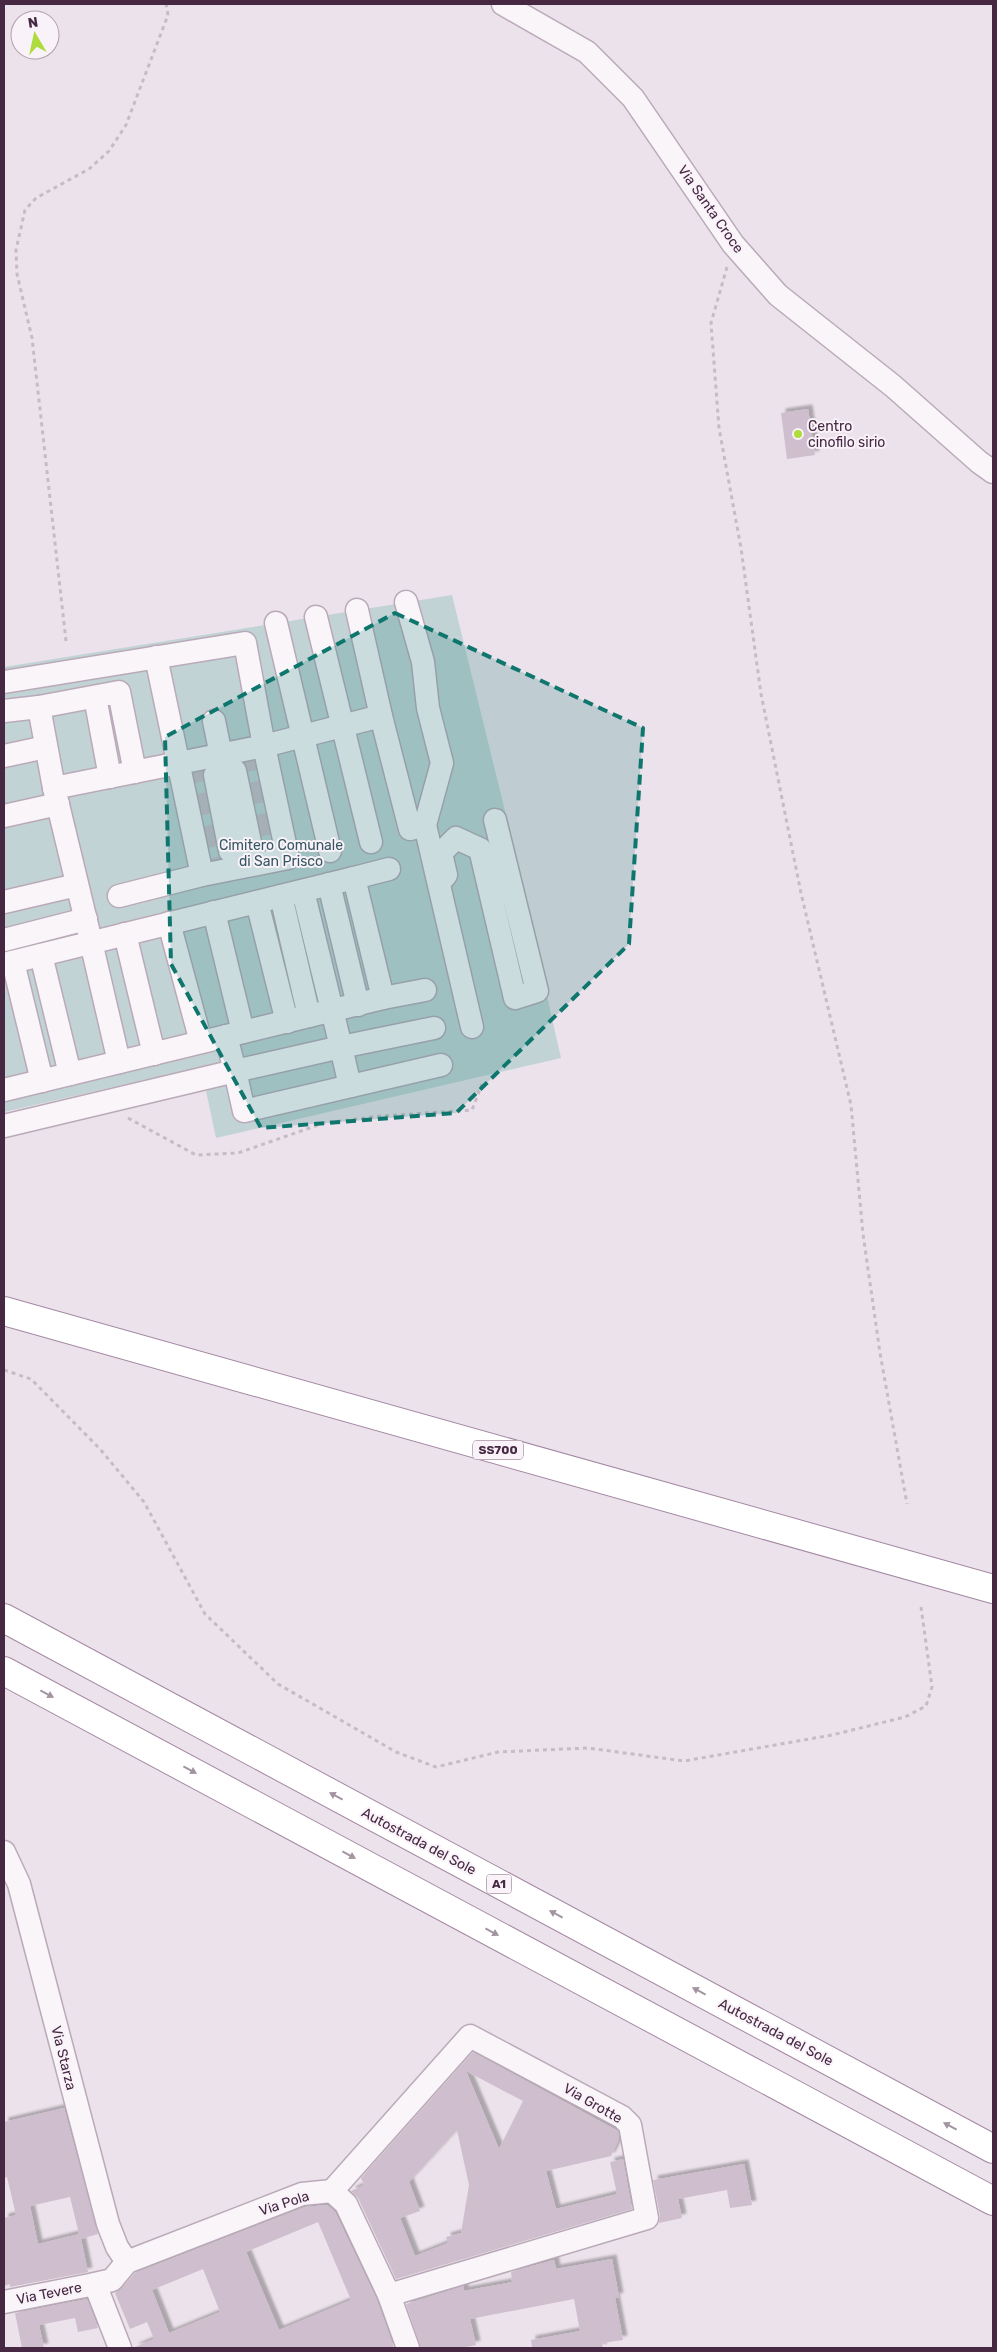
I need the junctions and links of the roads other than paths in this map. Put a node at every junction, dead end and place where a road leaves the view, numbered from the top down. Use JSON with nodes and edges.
{"nodes":[{"id":1,"x":503,"y":4,"type":"edge"},
{"id":2,"x":993,"y":472,"type":"edge"},
{"id":3,"x":406,"y":602,"type":"dead end"},
{"id":4,"x":357,"y":610,"type":"dead end"},
{"id":5,"x":316,"y":616,"type":"dead end"},
{"id":6,"x":276,"y":623,"type":"dead end"},
{"id":7,"x":156,"y":658,"type":"junction"},
{"id":8,"x":4,"y":682,"type":"edge"},
{"id":9,"x":95,"y":697,"type":"junction"},
{"id":10,"x":39,"y":707,"type":"junction"},
{"id":11,"x":4,"y":712,"type":"edge"},
{"id":12,"x":381,"y":716,"type":"junction"},
{"id":13,"x":214,"y":720,"type":"dead end"},
{"id":14,"x":342,"y":726,"type":"junction"},
{"id":15,"x":303,"y":736,"type":"junction"},
{"id":16,"x":264,"y":746,"type":"junction"},
{"id":17,"x":46,"y":748,"type":"junction"},
{"id":18,"x":4,"y":756,"type":"edge"},
{"id":19,"x":179,"y":764,"type":"junction"},
{"id":20,"x":223,"y":764,"type":"junction"},
{"id":21,"x":134,"y":772,"type":"junction"},
{"id":22,"x":110,"y":777,"type":"junction"},
{"id":23,"x":56,"y":796,"type":"junction"},
{"id":24,"x":4,"y":816,"type":"edge"},
{"id":25,"x":495,"y":820,"type":"dead end"},
{"id":26,"x":425,"y":825,"type":"junction"},
{"id":27,"x":371,"y":842,"type":"dead end"},
{"id":28,"x":330,"y":850,"type":"dead end"},
{"id":29,"x":243,"y":858,"type":"junction"},
{"id":30,"x":389,"y":869,"type":"dead end"},
{"id":31,"x":202,"y":875,"type":"junction"},
{"id":32,"x":354,"y":878,"type":"junction"},
{"id":33,"x":439,"y":883,"type":"junction"},
{"id":34,"x":329,"y":884,"type":"junction"},
{"id":35,"x":77,"y":885,"type":"junction"},
{"id":36,"x":303,"y":890,"type":"junction"},
{"id":37,"x":5,"y":896,"type":"edge"},
{"id":38,"x":119,"y":896,"type":"dead end"},
{"id":39,"x":281,"y":896,"type":"junction"},
{"id":40,"x":257,"y":902,"type":"junction"},
{"id":41,"x":214,"y":912,"type":"junction"},
{"id":42,"x":169,"y":923,"type":"junction"},
{"id":43,"x":88,"y":930,"type":"junction"},
{"id":44,"x":125,"y":934,"type":"junction"},
{"id":45,"x":4,"y":940,"type":"edge"},
{"id":46,"x":40,"y":955,"type":"junction"},
{"id":47,"x":8,"y":963,"type":"edge"},
{"id":48,"x":425,"y":990,"type":"dead end"},
{"id":49,"x":383,"y":998,"type":"junction"},
{"id":50,"x":358,"y":1005,"type":"junction"},
{"id":51,"x":332,"y":1011,"type":"junction"},
{"id":52,"x":309,"y":1016,"type":"junction"},
{"id":53,"x":287,"y":1022,"type":"junction"},
{"id":54,"x":472,"y":1027,"type":"dead end"},
{"id":55,"x":434,"y":1028,"type":"dead end"},
{"id":56,"x":235,"y":1034,"type":"junction"},
{"id":57,"x":201,"y":1042,"type":"junction"},
{"id":58,"x":341,"y":1047,"type":"junction"},
{"id":59,"x":154,"y":1054,"type":"junction"},
{"id":60,"x":119,"y":1062,"type":"junction"},
{"id":61,"x":441,"y":1065,"type":"dead end"},
{"id":62,"x":235,"y":1071,"type":"junction"},
{"id":63,"x":70,"y":1074,"type":"junction"},
{"id":64,"x":42,"y":1081,"type":"junction"},
{"id":65,"x":350,"y":1086,"type":"junction"},
{"id":66,"x":4,"y":1090,"type":"edge"},
{"id":67,"x":4,"y":1126,"type":"edge"},
{"id":68,"x":4,"y":1311,"type":"edge"},
{"id":69,"x":993,"y":1589,"type":"edge"},
{"id":70,"x":4,"y":1618,"type":"edge"},
{"id":71,"x":4,"y":1671,"type":"edge"},
{"id":72,"x":4,"y":1852,"type":"edge"},
{"id":73,"x":993,"y":2149,"type":"edge"},
{"id":74,"x":332,"y":2191,"type":"junction"},
{"id":75,"x":993,"y":2201,"type":"edge"},
{"id":76,"x":127,"y":2262,"type":"junction"},
{"id":77,"x":95,"y":2284,"type":"junction"},
{"id":78,"x":390,"y":2295,"type":"junction"},
{"id":79,"x":4,"y":2302,"type":"edge"},
{"id":80,"x":120,"y":2348,"type":"edge"},
{"id":81,"x":408,"y":2348,"type":"edge"}],
"edges":[{"from":1,"to":2,"type":"street","name":"Via Santa Croce"},
{"from":3,"to":26,"type":"street"},
{"from":4,"to":12,"type":"street"},
{"from":5,"to":14,"type":"street"},
{"from":6,"to":15,"type":"street"},
{"from":7,"to":8,"type":"street"},
{"from":7,"to":16,"type":"street"},
{"from":7,"to":19,"type":"street"},
{"from":9,"to":10,"type":"street"},
{"from":9,"to":21,"type":"street"},
{"from":9,"to":22,"type":"street"},
{"from":10,"to":11,"type":"street"},
{"from":10,"to":17,"type":"street"},
{"from":12,"to":14,"type":"street"},
{"from":12,"to":26,"type":"street"},
{"from":13,"to":20,"type":"street"},
{"from":14,"to":15,"type":"street"},
{"from":14,"to":27,"type":"street"},
{"from":15,"to":16,"type":"street"},
{"from":15,"to":28,"type":"street"},
{"from":16,"to":20,"type":"street"},
{"from":16,"to":29,"type":"street"},
{"from":17,"to":18,"type":"street"},
{"from":17,"to":23,"type":"street"},
{"from":19,"to":20,"type":"street"},
{"from":19,"to":21,"type":"street"},
{"from":19,"to":31,"type":"street"},
{"from":20,"to":29,"type":"street"},
{"from":21,"to":22,"type":"street"},
{"from":22,"to":23,"type":"street"},
{"from":23,"to":24,"type":"street"},
{"from":23,"to":35,"type":"street"},
{"from":25,"to":33,"type":"street"},
{"from":26,"to":33,"type":"street"},
{"from":29,"to":31,"type":"street"},
{"from":30,"to":32,"type":"street"},
{"from":31,"to":38,"type":"street"},
{"from":32,"to":34,"type":"street"},
{"from":32,"to":49,"type":"street"},
{"from":33,"to":54,"type":"street"},
{"from":34,"to":36,"type":"street"},
{"from":34,"to":50,"type":"street"},
{"from":35,"to":37,"type":"street"},
{"from":35,"to":43,"type":"street"},
{"from":36,"to":39,"type":"street"},
{"from":36,"to":51,"type":"street"},
{"from":39,"to":40,"type":"street"},
{"from":39,"to":52,"type":"street"},
{"from":40,"to":41,"type":"street"},
{"from":40,"to":53,"type":"street"},
{"from":41,"to":42,"type":"street"},
{"from":41,"to":56,"type":"street"},
{"from":42,"to":44,"type":"street"},
{"from":42,"to":57,"type":"street"},
{"from":43,"to":44,"type":"street"},
{"from":43,"to":45,"type":"street"},
{"from":43,"to":46,"type":"street"},
{"from":43,"to":60,"type":"street"},
{"from":44,"to":59,"type":"street"},
{"from":46,"to":47,"type":"street"},
{"from":46,"to":63,"type":"street"},
{"from":47,"to":64,"type":"street"},
{"from":48,"to":49,"type":"street"},
{"from":49,"to":50,"type":"street"},
{"from":50,"to":51,"type":"street"},
{"from":51,"to":52,"type":"street"},
{"from":51,"to":58,"type":"street"},
{"from":52,"to":53,"type":"street"},
{"from":53,"to":56,"type":"street"},
{"from":55,"to":58,"type":"street"},
{"from":56,"to":57,"type":"street"},
{"from":56,"to":62,"type":"street"},
{"from":57,"to":59,"type":"street"},
{"from":58,"to":62,"type":"street"},
{"from":58,"to":65,"type":"street"},
{"from":59,"to":60,"type":"street"},
{"from":60,"to":63,"type":"street"},
{"from":61,"to":65,"type":"street"},
{"from":62,"to":65,"type":"street"},
{"from":62,"to":67,"type":"street"},
{"from":63,"to":64,"type":"street"},
{"from":64,"to":66,"type":"street"},
{"from":68,"to":69,"type":"highway","number":"SS700"},
{"from":73,"to":70,"type":"highway","name":"Autostrada del Sole","number":"A1","one_way":true},
{"from":71,"to":75,"type":"highway","one_way":true},
{"from":72,"to":76,"type":"street","name":"Via Starza"},
{"from":74,"to":76,"type":"street","name":"Via Pola"},
{"from":74,"to":78,"type":"street"},
{"from":74,"to":78,"type":"street","name":"Via Grotte"},
{"from":76,"to":77,"type":"street","name":"Via Tevere"},
{"from":77,"to":79,"type":"street","name":"Via Tevere"},
{"from":77,"to":80,"type":"street"},
{"from":78,"to":81,"type":"street"}]}
